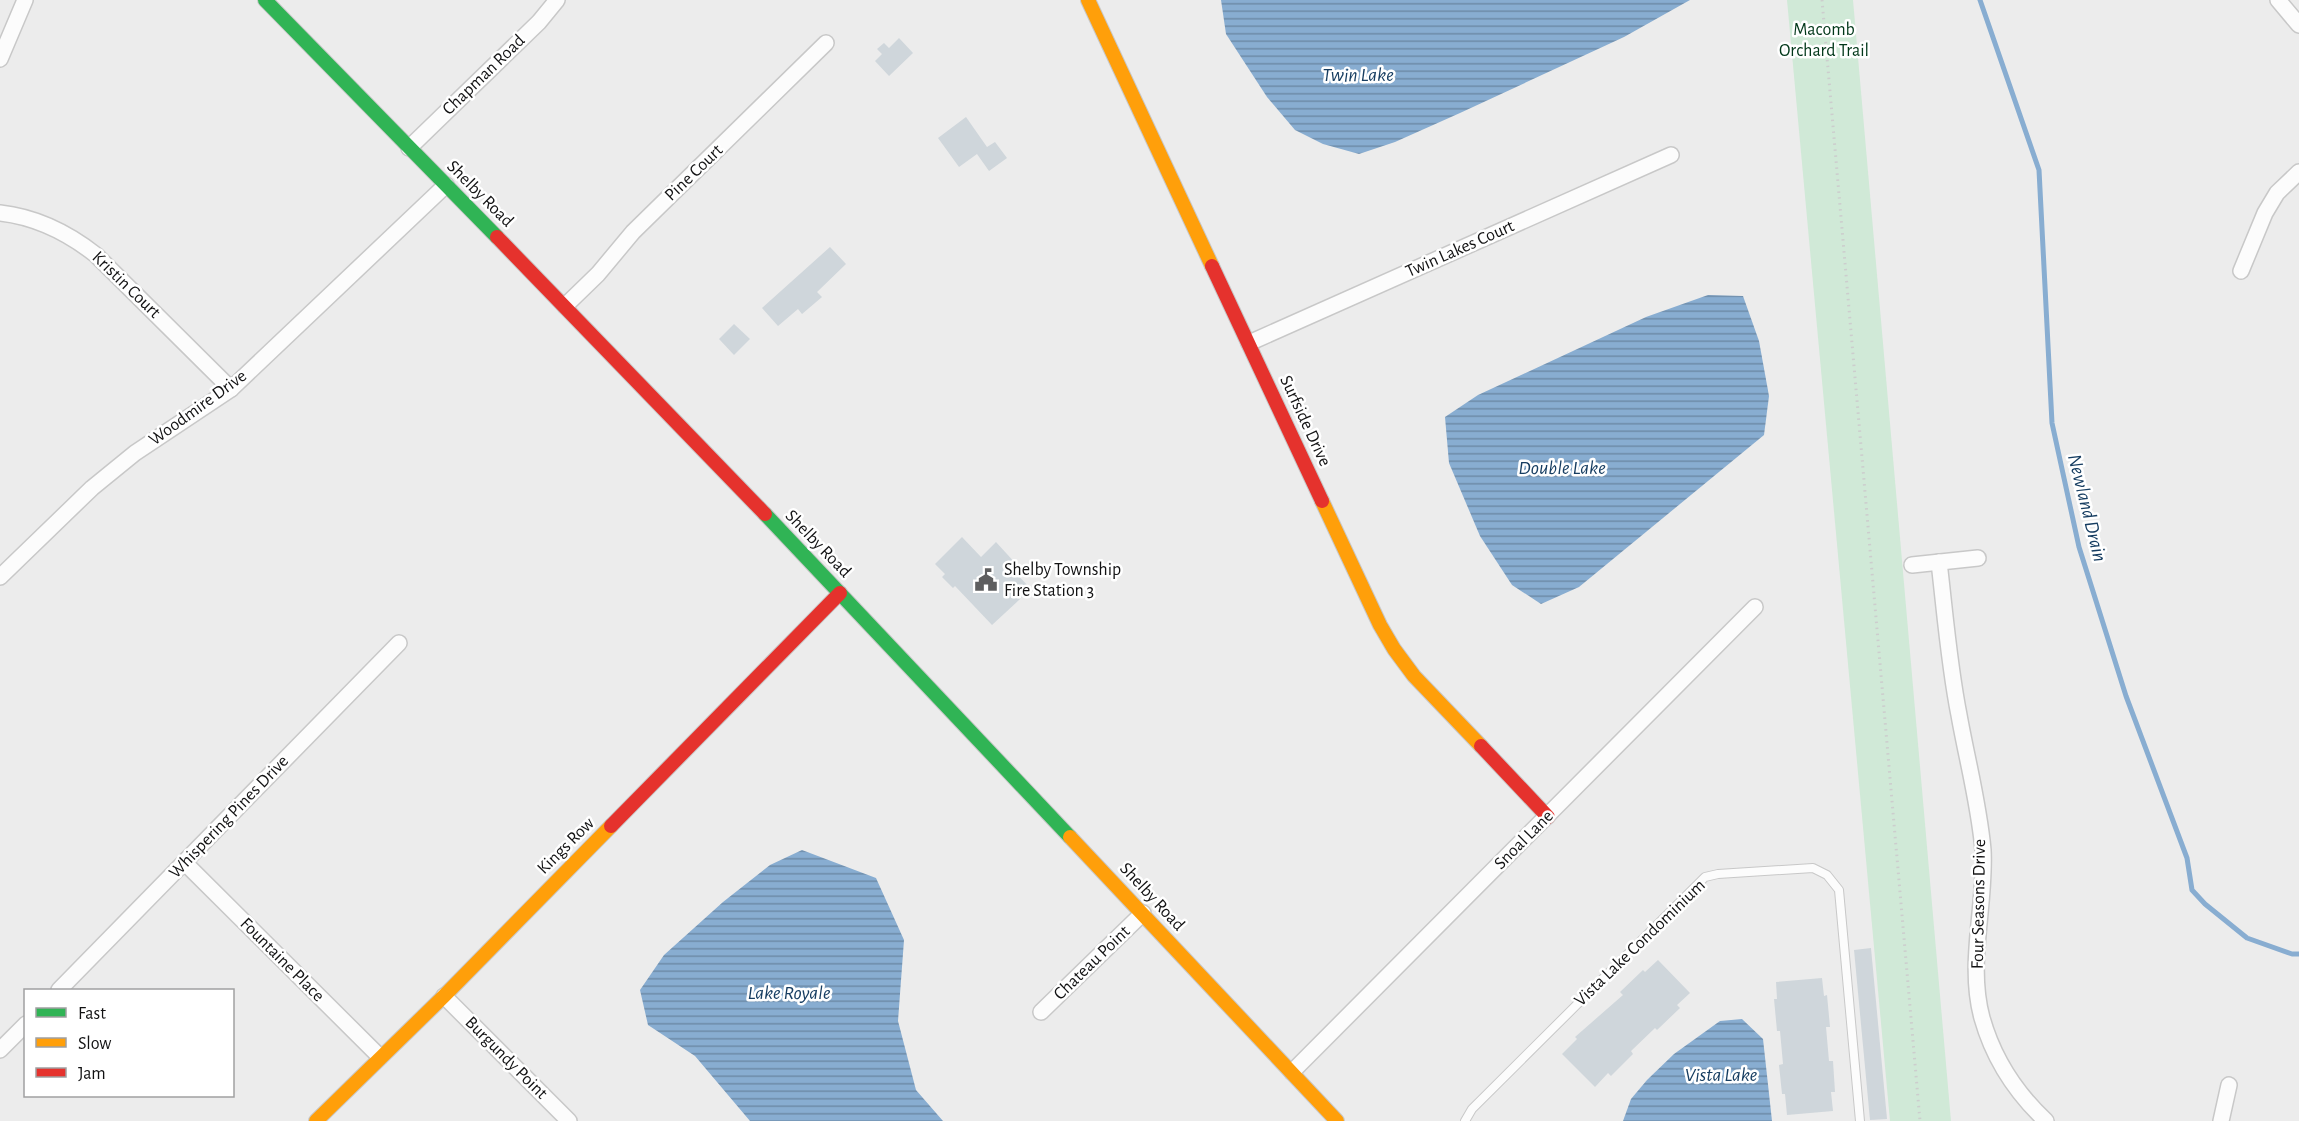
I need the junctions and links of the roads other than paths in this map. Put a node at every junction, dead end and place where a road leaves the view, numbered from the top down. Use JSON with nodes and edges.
{"nodes":[{"id":1,"x":25,"y":0,"type":"edge"},
{"id":2,"x":265,"y":0,"type":"edge"},
{"id":3,"x":557,"y":0,"type":"edge"},
{"id":4,"x":1088,"y":0,"type":"edge"},
{"id":5,"x":2278,"y":0,"type":"edge"},
{"id":6,"x":2299,"y":24,"type":"edge"},
{"id":7,"x":826,"y":43,"type":"dead end"},
{"id":8,"x":0,"y":59,"type":"edge"},
{"id":9,"x":409,"y":148,"type":"junction"},
{"id":10,"x":1671,"y":155,"type":"dead end"},
{"id":11,"x":2299,"y":172,"type":"edge"},
{"id":12,"x":446,"y":185,"type":"junction"},
{"id":13,"x":0,"y":213,"type":"edge"},
{"id":14,"x":2241,"y":271,"type":"dead end"},
{"id":15,"x":565,"y":306,"type":"junction"},
{"id":16,"x":1249,"y":343,"type":"junction"},
{"id":17,"x":231,"y":388,"type":"junction"},
{"id":18,"x":1978,"y":558,"type":"dead end"},
{"id":19,"x":1939,"y":562,"type":"junction"},
{"id":20,"x":1912,"y":565,"type":"dead end"},
{"id":21,"x":0,"y":578,"type":"edge"},
{"id":22,"x":840,"y":593,"type":"junction"},
{"id":23,"x":1755,"y":607,"type":"dead end"},
{"id":24,"x":399,"y":643,"type":"dead end"},
{"id":25,"x":1548,"y":817,"type":"junction"},
{"id":26,"x":185,"y":863,"type":"junction"},
{"id":27,"x":1143,"y":913,"type":"junction"},
{"id":28,"x":59,"y":989,"type":"edge"},
{"id":29,"x":444,"y":996,"type":"junction"},
{"id":30,"x":1041,"y":1012,"type":"dead end"},
{"id":31,"x":24,"y":1026,"type":"edge"},
{"id":32,"x":0,"y":1050,"type":"edge"},
{"id":33,"x":380,"y":1058,"type":"junction"},
{"id":34,"x":1292,"y":1072,"type":"junction"},
{"id":35,"x":2229,"y":1085,"type":"dead end"},
{"id":36,"x":315,"y":1121,"type":"edge"},
{"id":37,"x":569,"y":1121,"type":"edge"},
{"id":38,"x":1337,"y":1121,"type":"edge"},
{"id":39,"x":1465,"y":1121,"type":"edge"},
{"id":40,"x":1860,"y":1121,"type":"edge"},
{"id":41,"x":2046,"y":1121,"type":"edge"},
{"id":42,"x":2221,"y":1121,"type":"edge"}],
"edges":[{"from":1,"to":8,"type":"street"},
{"from":2,"to":9,"type":"street","name":"Shelby Road"},
{"from":3,"to":9,"type":"street","name":"Chapman Road"},
{"from":4,"to":16,"type":"street","name":"Surfside Drive"},
{"from":5,"to":6,"type":"street"},
{"from":7,"to":15,"type":"street","name":"Pine Court"},
{"from":9,"to":12,"type":"street","name":"Shelby Road"},
{"from":10,"to":16,"type":"street","name":"Twin Lakes Court"},
{"from":11,"to":14,"type":"street"},
{"from":12,"to":15,"type":"street","name":"Shelby Road"},
{"from":12,"to":17,"type":"street","name":"Woodmire Drive"},
{"from":13,"to":17,"type":"street","name":"Kristin Court"},
{"from":15,"to":22,"type":"street","name":"Shelby Road"},
{"from":16,"to":25,"type":"street","name":"Surfside Drive"},
{"from":17,"to":21,"type":"street","name":"Woodmire Drive"},
{"from":18,"to":19,"type":"street"},
{"from":19,"to":20,"type":"street"},
{"from":19,"to":41,"type":"street","name":"Four Seasons Drive"},
{"from":22,"to":27,"type":"street","name":"Shelby Road"},
{"from":22,"to":29,"type":"street","name":"Kings Row"},
{"from":23,"to":25,"type":"street","name":"Snoal Lane"},
{"from":24,"to":26,"type":"street","name":"Whispering Pines Drive"},
{"from":25,"to":34,"type":"street","name":"Snoal Lane"},
{"from":26,"to":28,"type":"street","name":"Whispering Pines Drive"},
{"from":26,"to":33,"type":"street","name":"Fountaine Place"},
{"from":27,"to":30,"type":"street","name":"Chateau Point"},
{"from":27,"to":34,"type":"street","name":"Shelby Road"},
{"from":29,"to":33,"type":"street","name":"Kings Row"},
{"from":29,"to":37,"type":"street","name":"Burgundy Point"},
{"from":31,"to":32,"type":"street"},
{"from":33,"to":36,"type":"street","name":"Kings Row"},
{"from":34,"to":38,"type":"street","name":"Shelby Road"},
{"from":35,"to":42,"type":"street"},
{"from":39,"to":40,"type":"lane","name":"Vista Lake Condominium"}]}
